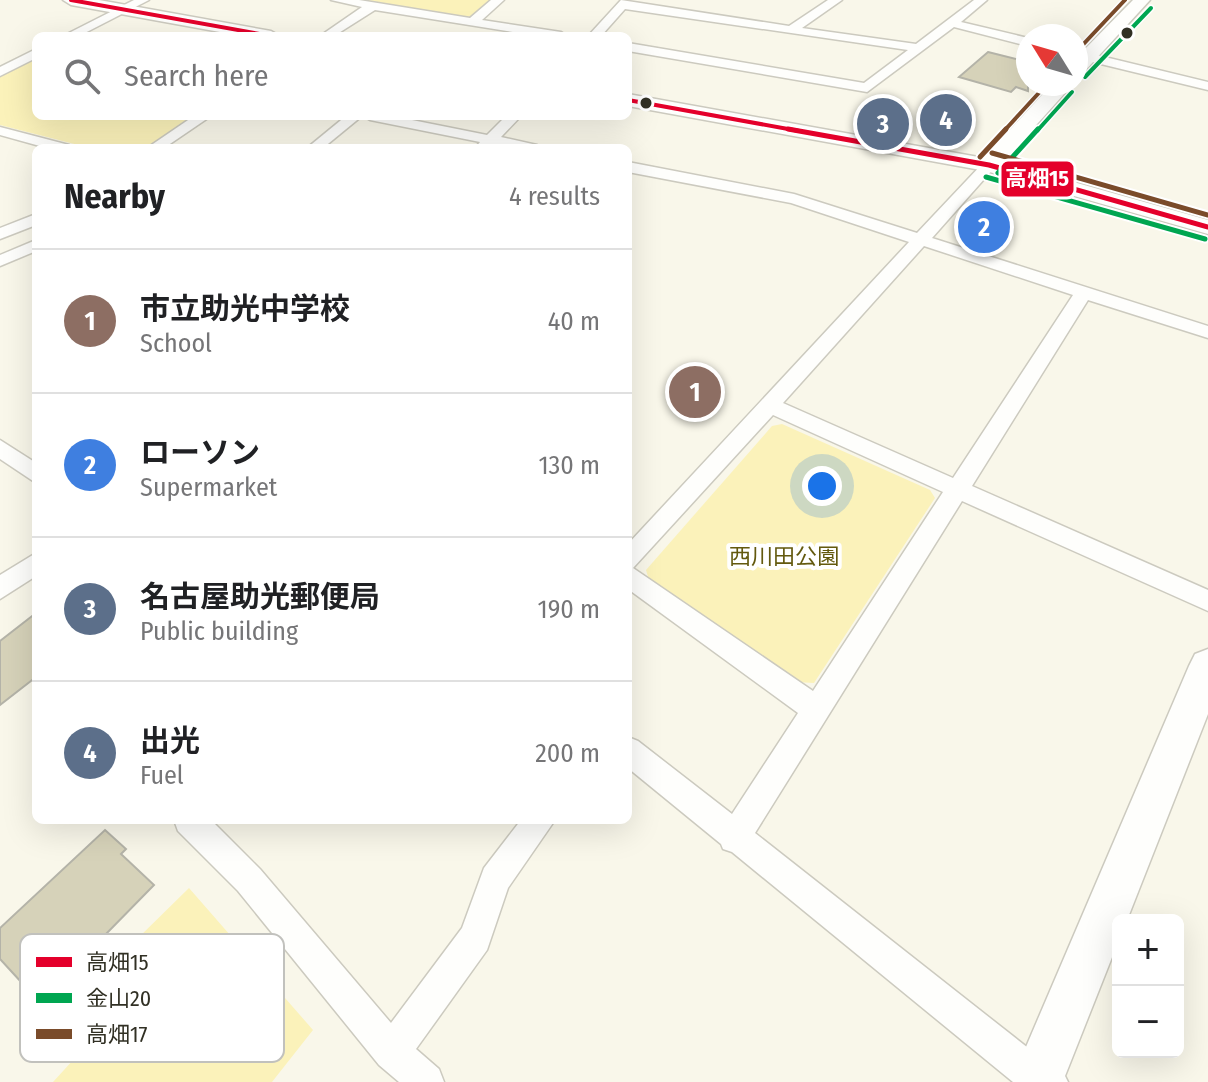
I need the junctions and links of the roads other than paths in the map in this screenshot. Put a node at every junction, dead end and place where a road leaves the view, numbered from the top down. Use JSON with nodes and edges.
{"nodes":[{"id":1,"x":71,"y":0,"type":"edge"},
{"id":2,"x":143,"y":0,"type":"edge"},
{"id":3,"x":337,"y":0,"type":"edge"},
{"id":4,"x":498,"y":0,"type":"edge"},
{"id":5,"x":704,"y":0,"type":"edge"},
{"id":6,"x":836,"y":0,"type":"edge"},
{"id":7,"x":981,"y":0,"type":"edge"},
{"id":8,"x":1142,"y":0,"type":"edge"},
{"id":9,"x":625,"y":2,"type":"edge"},
{"id":10,"x":372,"y":6,"type":"junction"},
{"id":11,"x":121,"y":9,"type":"junction"},
{"id":12,"x":680,"y":13,"type":"junction"},
{"id":13,"x":472,"y":22,"type":"junction"},
{"id":14,"x":952,"y":23,"type":"junction"},
{"id":15,"x":790,"y":30,"type":"junction"},
{"id":16,"x":77,"y":32,"type":"edge"},
{"id":17,"x":249,"y":32,"type":"edge"},
{"id":18,"x":332,"y":32,"type":"edge"},
{"id":19,"x":536,"y":32,"type":"edge"},
{"id":20,"x":598,"y":32,"type":"edge"},
{"id":21,"x":1016,"y":39,"type":"edge"},
{"id":22,"x":632,"y":48,"type":"edge"},
{"id":23,"x":917,"y":48,"type":"junction"},
{"id":24,"x":1088,"y":52,"type":"edge"},
{"id":25,"x":32,"y":55,"type":"edge"},
{"id":26,"x":1088,"y":62,"type":"edge"},
{"id":27,"x":0,"y":72,"type":"edge"},
{"id":28,"x":1208,"y":86,"type":"edge"},
{"id":29,"x":1052,"y":96,"type":"edge"},
{"id":30,"x":632,"y":101,"type":"edge"},
{"id":31,"x":198,"y":120,"type":"edge"},
{"id":32,"x":350,"y":120,"type":"edge"},
{"id":33,"x":387,"y":120,"type":"edge"},
{"id":34,"x":510,"y":120,"type":"edge"},
{"id":35,"x":0,"y":131,"type":"edge"},
{"id":36,"x":24,"y":137,"type":"junction"},
{"id":37,"x":49,"y":144,"type":"edge"},
{"id":38,"x":160,"y":144,"type":"edge"},
{"id":39,"x":319,"y":144,"type":"edge"},
{"id":40,"x":486,"y":144,"type":"edge"},
{"id":41,"x":0,"y":151,"type":"edge"},
{"id":42,"x":989,"y":165,"type":"junction"},
{"id":43,"x":632,"y":168,"type":"edge"},
{"id":44,"x":32,"y":221,"type":"edge"},
{"id":45,"x":1208,"y":227,"type":"edge"},
{"id":46,"x":18,"y":228,"type":"junction"},
{"id":47,"x":0,"y":234,"type":"edge"},
{"id":48,"x":32,"y":240,"type":"edge"},
{"id":49,"x":921,"y":240,"type":"junction"},
{"id":50,"x":32,"y":246,"type":"edge"},
{"id":51,"x":0,"y":261,"type":"edge"},
{"id":52,"x":1084,"y":292,"type":"junction"},
{"id":53,"x":1208,"y":332,"type":"edge"},
{"id":54,"x":771,"y":406,"type":"junction"},
{"id":55,"x":0,"y":448,"type":"edge"},
{"id":56,"x":32,"y":472,"type":"edge"},
{"id":57,"x":959,"y":488,"type":"junction"},
{"id":58,"x":632,"y":556,"type":"edge"},
{"id":59,"x":32,"y":566,"type":"edge"},
{"id":60,"x":632,"y":579,"type":"edge"},
{"id":61,"x":0,"y":589,"type":"edge"},
{"id":62,"x":1208,"y":601,"type":"edge"},
{"id":63,"x":1208,"y":666,"type":"edge"},
{"id":64,"x":817,"y":710,"type":"junction"},
{"id":65,"x":632,"y":753,"type":"edge"},
{"id":66,"x":193,"y":824,"type":"edge"},
{"id":67,"x":537,"y":824,"type":"edge"},
{"id":68,"x":734,"y":838,"type":"junction"},
{"id":69,"x":392,"y":1052,"type":"junction"},
{"id":70,"x":1039,"y":1081,"type":"edge"},
{"id":71,"x":426,"y":1082,"type":"edge"}],
"edges":[{"from":1,"to":11,"type":"street"},
{"from":2,"to":11,"type":"street"},
{"from":3,"to":10,"type":"street"},
{"from":4,"to":13,"type":"street"},
{"from":5,"to":12,"type":"street"},
{"from":6,"to":15,"type":"street"},
{"from":7,"to":14,"type":"street"},
{"from":8,"to":24,"type":"street"},
{"from":9,"to":12,"type":"street"},
{"from":9,"to":20,"type":"street"},
{"from":10,"to":13,"type":"street"},
{"from":10,"to":18,"type":"street"},
{"from":11,"to":16,"type":"street"},
{"from":11,"to":17,"type":"street"},
{"from":12,"to":15,"type":"street"},
{"from":13,"to":19,"type":"street"},
{"from":14,"to":21,"type":"street"},
{"from":14,"to":23,"type":"street"},
{"from":15,"to":23,"type":"street"},
{"from":22,"to":23,"type":"street"},
{"from":25,"to":27,"type":"street"},
{"from":26,"to":28,"type":"street"},
{"from":29,"to":42,"type":"street"},
{"from":30,"to":42,"type":"street"},
{"from":31,"to":38,"type":"street"},
{"from":32,"to":39,"type":"street"},
{"from":33,"to":40,"type":"street"},
{"from":34,"to":40,"type":"street"},
{"from":35,"to":36,"type":"street"},
{"from":36,"to":37,"type":"street"},
{"from":36,"to":41,"type":"street"},
{"from":42,"to":45,"type":"street"},
{"from":42,"to":49,"type":"street"},
{"from":43,"to":49,"type":"street"},
{"from":44,"to":46,"type":"street"},
{"from":46,"to":47,"type":"street"},
{"from":46,"to":48,"type":"street"},
{"from":49,"to":52,"type":"street"},
{"from":49,"to":54,"type":"street"},
{"from":50,"to":51,"type":"street"},
{"from":52,"to":53,"type":"street"},
{"from":52,"to":57,"type":"street"},
{"from":54,"to":57,"type":"street"},
{"from":54,"to":58,"type":"street"},
{"from":55,"to":56,"type":"street"},
{"from":57,"to":62,"type":"street"},
{"from":57,"to":64,"type":"street"},
{"from":59,"to":61,"type":"street"},
{"from":60,"to":64,"type":"street"},
{"from":63,"to":70,"type":"street"},
{"from":64,"to":68,"type":"street"},
{"from":65,"to":68,"type":"street"},
{"from":66,"to":69,"type":"street"},
{"from":67,"to":69,"type":"street"},
{"from":68,"to":70,"type":"street"},
{"from":69,"to":71,"type":"street"}]}
